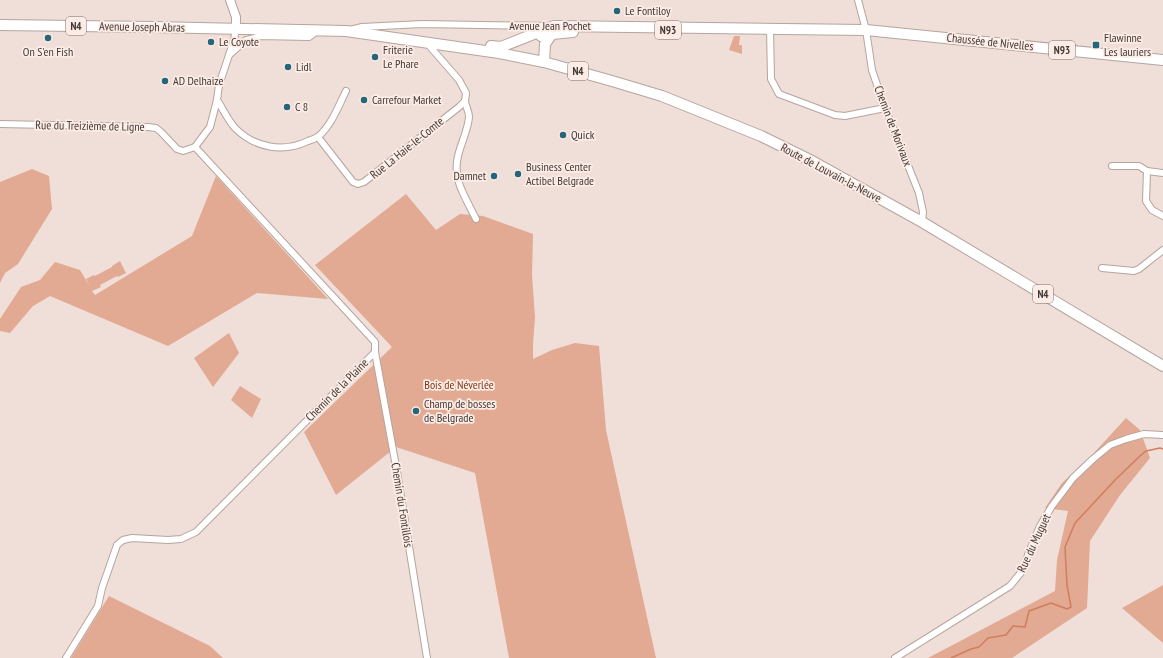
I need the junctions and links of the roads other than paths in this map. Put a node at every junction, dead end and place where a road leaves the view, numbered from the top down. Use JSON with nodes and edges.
{"nodes":[{"id":1,"x":230,"y":0,"type":"edge"},
{"id":2,"x":858,"y":0,"type":"edge"},
{"id":3,"x":0,"y":25,"type":"edge"},
{"id":4,"x":236,"y":28,"type":"junction"},
{"id":5,"x":770,"y":28,"type":"junction"},
{"id":6,"x":318,"y":30,"type":"junction"},
{"id":7,"x":553,"y":30,"type":"junction"},
{"id":8,"x":866,"y":30,"type":"junction"},
{"id":9,"x":346,"y":31,"type":"junction"},
{"id":10,"x":425,"y":42,"type":"junction"},
{"id":11,"x":470,"y":48,"type":"junction"},
{"id":12,"x":499,"y":53,"type":"junction"},
{"id":13,"x":228,"y":56,"type":"junction"},
{"id":14,"x":1163,"y":60,"type":"edge"},
{"id":15,"x":544,"y":62,"type":"junction"},
{"id":16,"x":346,"y":91,"type":"dead end"},
{"id":17,"x":217,"y":100,"type":"junction"},
{"id":18,"x":465,"y":101,"type":"junction"},
{"id":19,"x":885,"y":108,"type":"junction"},
{"id":20,"x":0,"y":124,"type":"edge"},
{"id":21,"x":318,"y":137,"type":"junction"},
{"id":22,"x":195,"y":147,"type":"junction"},
{"id":23,"x":1112,"y":166,"type":"dead end"},
{"id":24,"x":1147,"y":171,"type":"junction"},
{"id":25,"x":1163,"y":173,"type":"edge"},
{"id":26,"x":1163,"y":216,"type":"edge"},
{"id":27,"x":476,"y":219,"type":"dead end"},
{"id":28,"x":922,"y":222,"type":"junction"},
{"id":29,"x":1163,"y":250,"type":"edge"},
{"id":30,"x":1102,"y":268,"type":"dead end"},
{"id":31,"x":374,"y":352,"type":"junction"},
{"id":32,"x":1163,"y":366,"type":"edge"},
{"id":33,"x":1163,"y":436,"type":"edge"},
{"id":34,"x":66,"y":658,"type":"edge"},
{"id":35,"x":427,"y":658,"type":"edge"},
{"id":36,"x":895,"y":658,"type":"edge"}],
"edges":[{"from":1,"to":4,"type":"street"},
{"from":2,"to":8,"type":"street","name":"Chemin de Morivaux"},
{"from":3,"to":4,"type":"main road","name":"Avenue Joseph Abras","number":"N4"},
{"from":4,"to":6,"type":"main road","name":"Avenue Jean Pochet","number":"N4"},
{"from":4,"to":13,"type":"street"},
{"from":5,"to":7,"type":"main road","name":"Avenue Jean Pochet","number":"N93"},
{"from":5,"to":7,"type":"main road","number":"N93"},
{"from":5,"to":8,"type":"main road","name":"Avenue Jean Pochet","number":"N93"},
{"from":5,"to":19,"type":"street"},
{"from":6,"to":9,"type":"main road","name":"Avenue Jean Pochet","number":"N4"},
{"from":6,"to":13,"type":"street"},
{"from":7,"to":9,"type":"street","name":"Avenue Jean Pochet"},
{"from":7,"to":11,"type":"main road","number":"N93"},
{"from":7,"to":12,"type":"main road"},
{"from":7,"to":15,"type":"main road"},
{"from":8,"to":14,"type":"main road","name":"Chaussée de Nivelles","number":"N93"},
{"from":8,"to":19,"type":"street","name":"Chemin de Morivaux"},
{"from":9,"to":10,"type":"main road","number":"N4"},
{"from":10,"to":11,"type":"main road","number":"N4"},
{"from":10,"to":18,"type":"street"},
{"from":11,"to":12,"type":"main road","name":"Route de Louvain-la-Neuve","number":"N4"},
{"from":12,"to":15,"type":"main road","name":"Route de Louvain-la-Neuve","number":"N4"},
{"from":13,"to":17,"type":"street"},
{"from":15,"to":28,"type":"main road","name":"Route de Louvain-la-Neuve","number":"N4"},
{"from":16,"to":21,"type":"street"},
{"from":17,"to":21,"type":"street"},
{"from":17,"to":22,"type":"street"},
{"from":18,"to":21,"type":"street","name":"Rue La Haie-le-Comte"},
{"from":18,"to":27,"type":"street"},
{"from":19,"to":28,"type":"street","name":"Chemin de Morivaux"},
{"from":20,"to":22,"type":"street","name":"Rue du Treizième de Ligne"},
{"from":22,"to":31,"type":"street","name":"Chemin de la Plaine"},
{"from":23,"to":24,"type":"street"},
{"from":24,"to":25,"type":"street"},
{"from":24,"to":26,"type":"street"},
{"from":28,"to":32,"type":"main road","name":"Route de Louvain-la-Neuve","number":"N4"},
{"from":29,"to":30,"type":"street"},
{"from":31,"to":34,"type":"street","name":"Chemin de la Plaine"},
{"from":31,"to":35,"type":"street","name":"Chemin du Fontillois"},
{"from":33,"to":36,"type":"street","name":"Rue du Muguet"}]}
